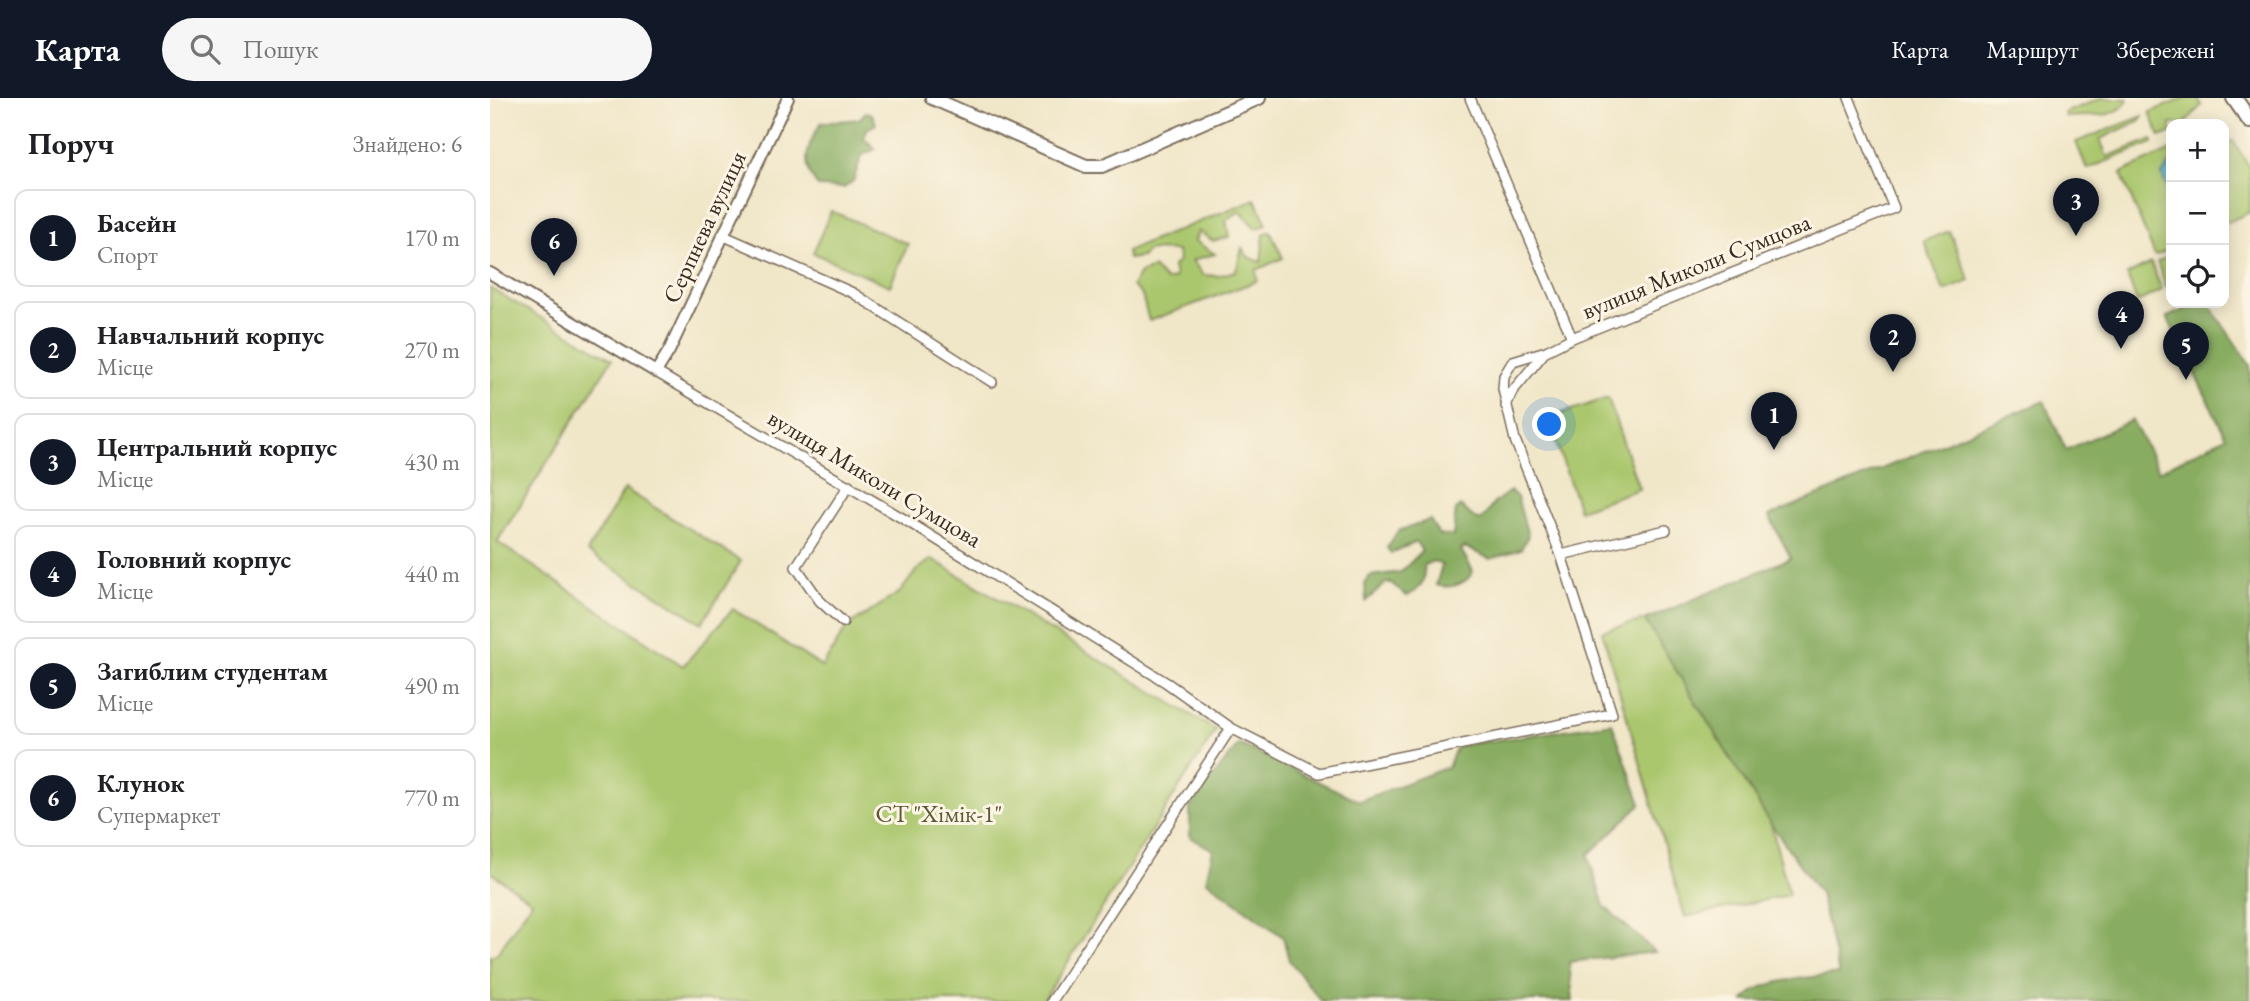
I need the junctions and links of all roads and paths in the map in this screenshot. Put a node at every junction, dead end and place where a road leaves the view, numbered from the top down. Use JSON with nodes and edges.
{"nodes":[{"id":1,"x":788,"y":98,"type":"edge"},
{"id":2,"x":932,"y":98,"type":"edge"},
{"id":3,"x":1259,"y":98,"type":"edge"},
{"id":4,"x":1470,"y":98,"type":"edge"},
{"id":5,"x":1849,"y":98,"type":"edge"},
{"id":6,"x":2234,"y":98,"type":"edge"},
{"id":7,"x":2250,"y":121,"type":"edge"},
{"id":8,"x":722,"y":235,"type":"junction"},
{"id":9,"x":490,"y":273,"type":"edge"},
{"id":10,"x":1572,"y":338,"type":"junction"},
{"id":11,"x":1546,"y":351,"type":"junction"},
{"id":12,"x":656,"y":373,"type":"junction"},
{"id":13,"x":992,"y":382,"type":"dead end"},
{"id":14,"x":1506,"y":407,"type":"junction"},
{"id":15,"x":849,"y":485,"type":"junction"},
{"id":16,"x":1666,"y":530,"type":"dead end"},
{"id":17,"x":1561,"y":555,"type":"junction"},
{"id":18,"x":844,"y":622,"type":"dead end"},
{"id":19,"x":1231,"y":728,"type":"junction"},
{"id":20,"x":1052,"y":1001,"type":"edge"}],
"edges":[{"from":1,"to":8,"type":"street","name":"Серпнева вулиця"},
{"from":2,"to":3,"type":"main road"},
{"from":4,"to":10,"type":"street"},
{"from":5,"to":10,"type":"street","name":"вулиця Миколи Сумцова"},
{"from":6,"to":7,"type":"main road"},
{"from":8,"to":12,"type":"street","name":"Серпнева вулиця"},
{"from":8,"to":13,"type":"street"},
{"from":9,"to":12,"type":"street","name":"вулиця Миколи Сумцова"},
{"from":10,"to":11,"type":"street","name":"вулиця Миколи Сумцова"},
{"from":11,"to":14,"type":"street"},
{"from":11,"to":14,"type":"street","name":"вулиця Миколи Сумцова"},
{"from":12,"to":15,"type":"street","name":"вулиця Миколи Сумцова"},
{"from":14,"to":17,"type":"street"},
{"from":15,"to":18,"type":"street"},
{"from":15,"to":19,"type":"street","name":"вулиця Миколи Сумцова"},
{"from":16,"to":17,"type":"street"},
{"from":17,"to":19,"type":"street","name":"вулиця Миколи Сумцова"},
{"from":19,"to":20,"type":"street"}]}
